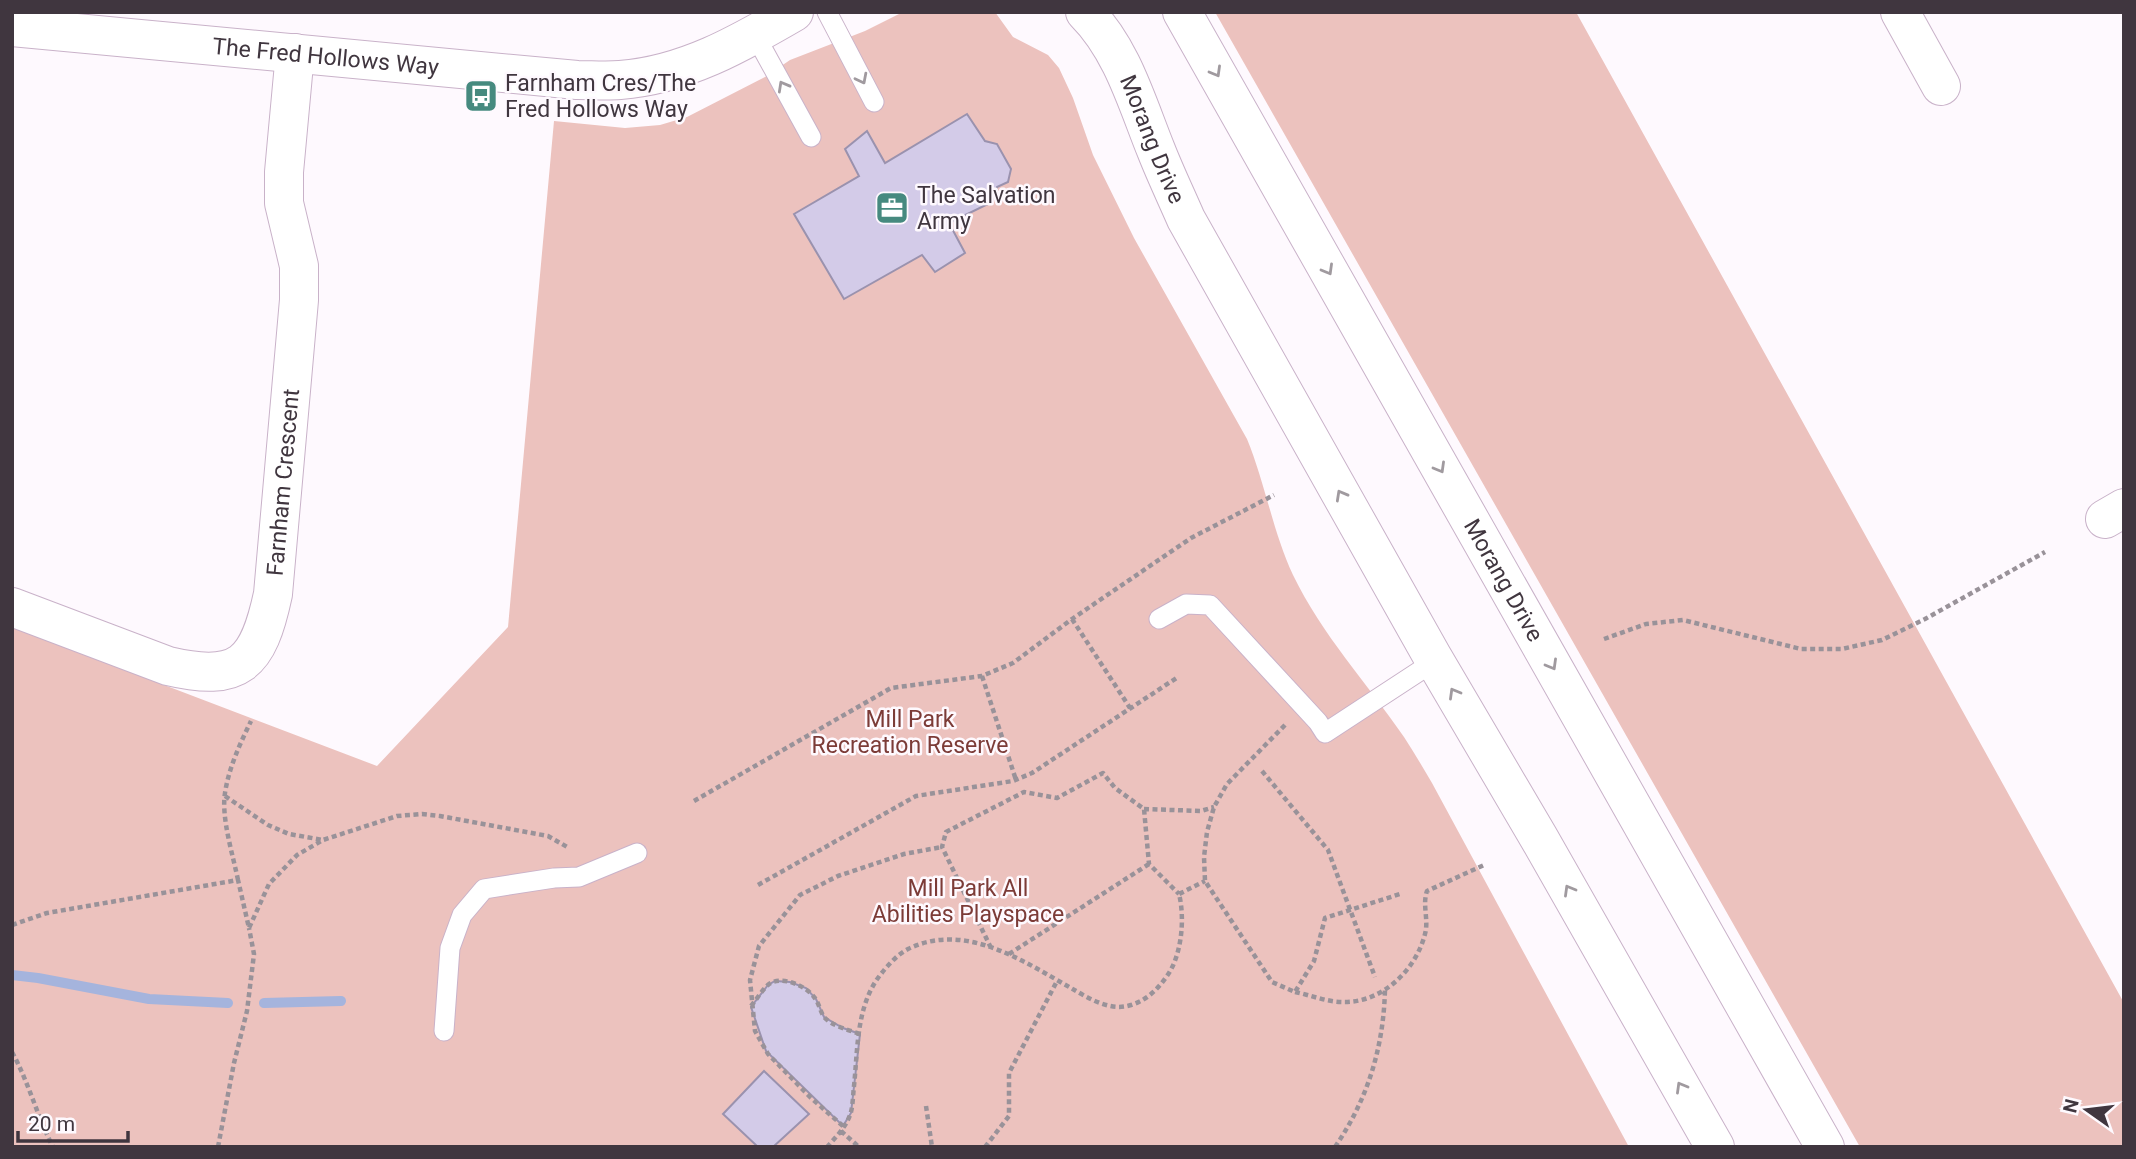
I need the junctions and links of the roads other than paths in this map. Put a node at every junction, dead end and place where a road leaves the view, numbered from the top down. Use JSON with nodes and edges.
{"nodes":[{"id":1,"x":794,"y":12,"type":"edge"},
{"id":2,"x":827,"y":12,"type":"edge"},
{"id":3,"x":1085,"y":12,"type":"edge"},
{"id":4,"x":1182,"y":12,"type":"edge"},
{"id":5,"x":1900,"y":12,"type":"edge"},
{"id":6,"x":12,"y":27,"type":"edge"},
{"id":7,"x":755,"y":35,"type":"junction"},
{"id":8,"x":295,"y":53,"type":"junction"},
{"id":9,"x":1941,"y":86,"type":"dead end"},
{"id":10,"x":874,"y":102,"type":"dead end"},
{"id":11,"x":811,"y":137,"type":"dead end"},
{"id":12,"x":12,"y":607,"type":"edge"},
{"id":13,"x":1159,"y":619,"type":"dead end"},
{"id":14,"x":1435,"y":661,"type":"junction"},
{"id":15,"x":637,"y":853,"type":"dead end"},
{"id":16,"x":444,"y":1031,"type":"dead end"},
{"id":17,"x":1715,"y":1147,"type":"edge"},
{"id":18,"x":1825,"y":1147,"type":"edge"}],
"edges":[{"from":1,"to":7,"type":"main road","name":"The Fred Hollows Way"},
{"from":2,"to":10,"type":"lane","one_way":true},
{"from":14,"to":3,"type":"main road","name":"Morang Drive","one_way":true},
{"from":4,"to":18,"type":"main road","name":"Morang Drive","one_way":true},
{"from":5,"to":9,"type":"main road"},
{"from":6,"to":8,"type":"main road","name":"The Fred Hollows Way"},
{"from":7,"to":8,"type":"main road","name":"The Fred Hollows Way"},
{"from":11,"to":7,"type":"lane","one_way":true},
{"from":8,"to":12,"type":"main road","name":"Farnham Crescent"},
{"from":13,"to":14,"type":"lane"},
{"from":17,"to":14,"type":"main road","name":"Morang Drive","one_way":true},
{"from":15,"to":16,"type":"lane"}]}
